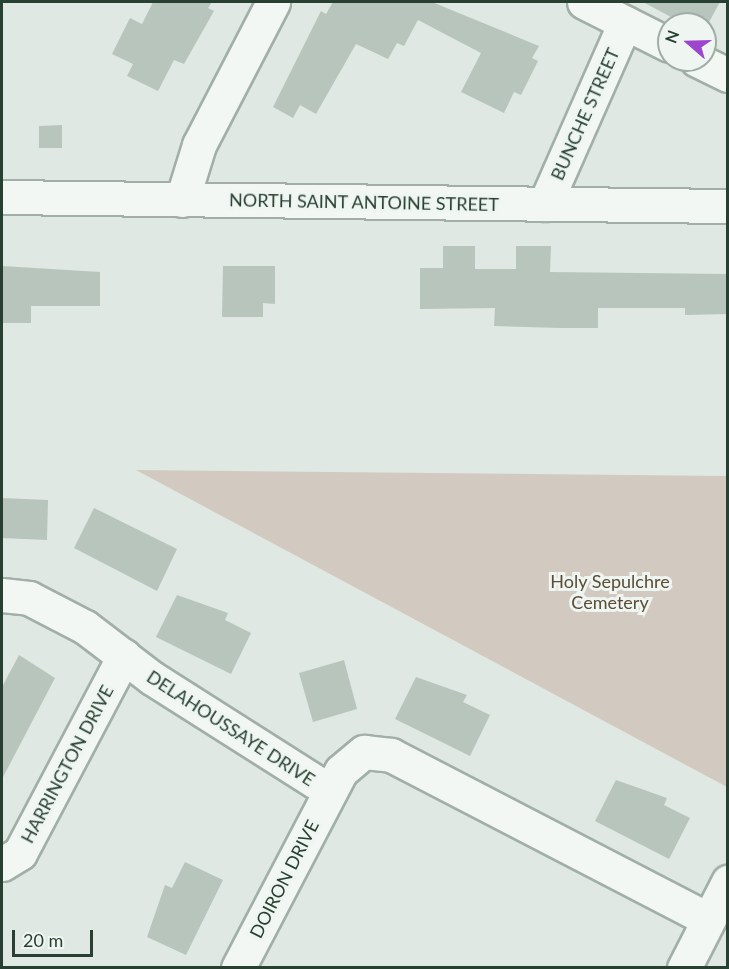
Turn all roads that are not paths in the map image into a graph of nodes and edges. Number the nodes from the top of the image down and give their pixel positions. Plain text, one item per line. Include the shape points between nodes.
1 (273, 2) edge
2 (584, 2) edge
3 (625, 23) junction
4 (657, 39) edge
5 (2, 197) edge
6 (182, 200) junction
7 (545, 204) junction
8 (728, 206) edge
9 (2, 595) edge
10 (124, 656) junction
11 (330, 791) junction
12 (2, 864) edge
13 (728, 882) edge
14 (708, 919) junction
15 (238, 968) edge
16 (684, 968) edge

1 - 6 street via 199,145
2 - 3 street
3 - 4 street
3 - 7 street, BUNCHE STREET
5 - 6 street, NORTH SAINT ANTOINE STREET
6 - 7 street, NORTH SAINT ANTOINE STREET
7 - 8 street, NORTH SAINT ANTOINE STREET
9 - 10 street, DELAHOUSSAYE DRIVE via 29,597
10 - 11 street, DELAHOUSSAYE DRIVE
10 - 12 street, HARRINGTON DRIVE via 20,853
11 - 14 street, DELAHOUSSAYE DRIVE via 350,758 364,752 391,755
11 - 15 street, DOIRON DRIVE
13 - 14 street
14 - 16 street

